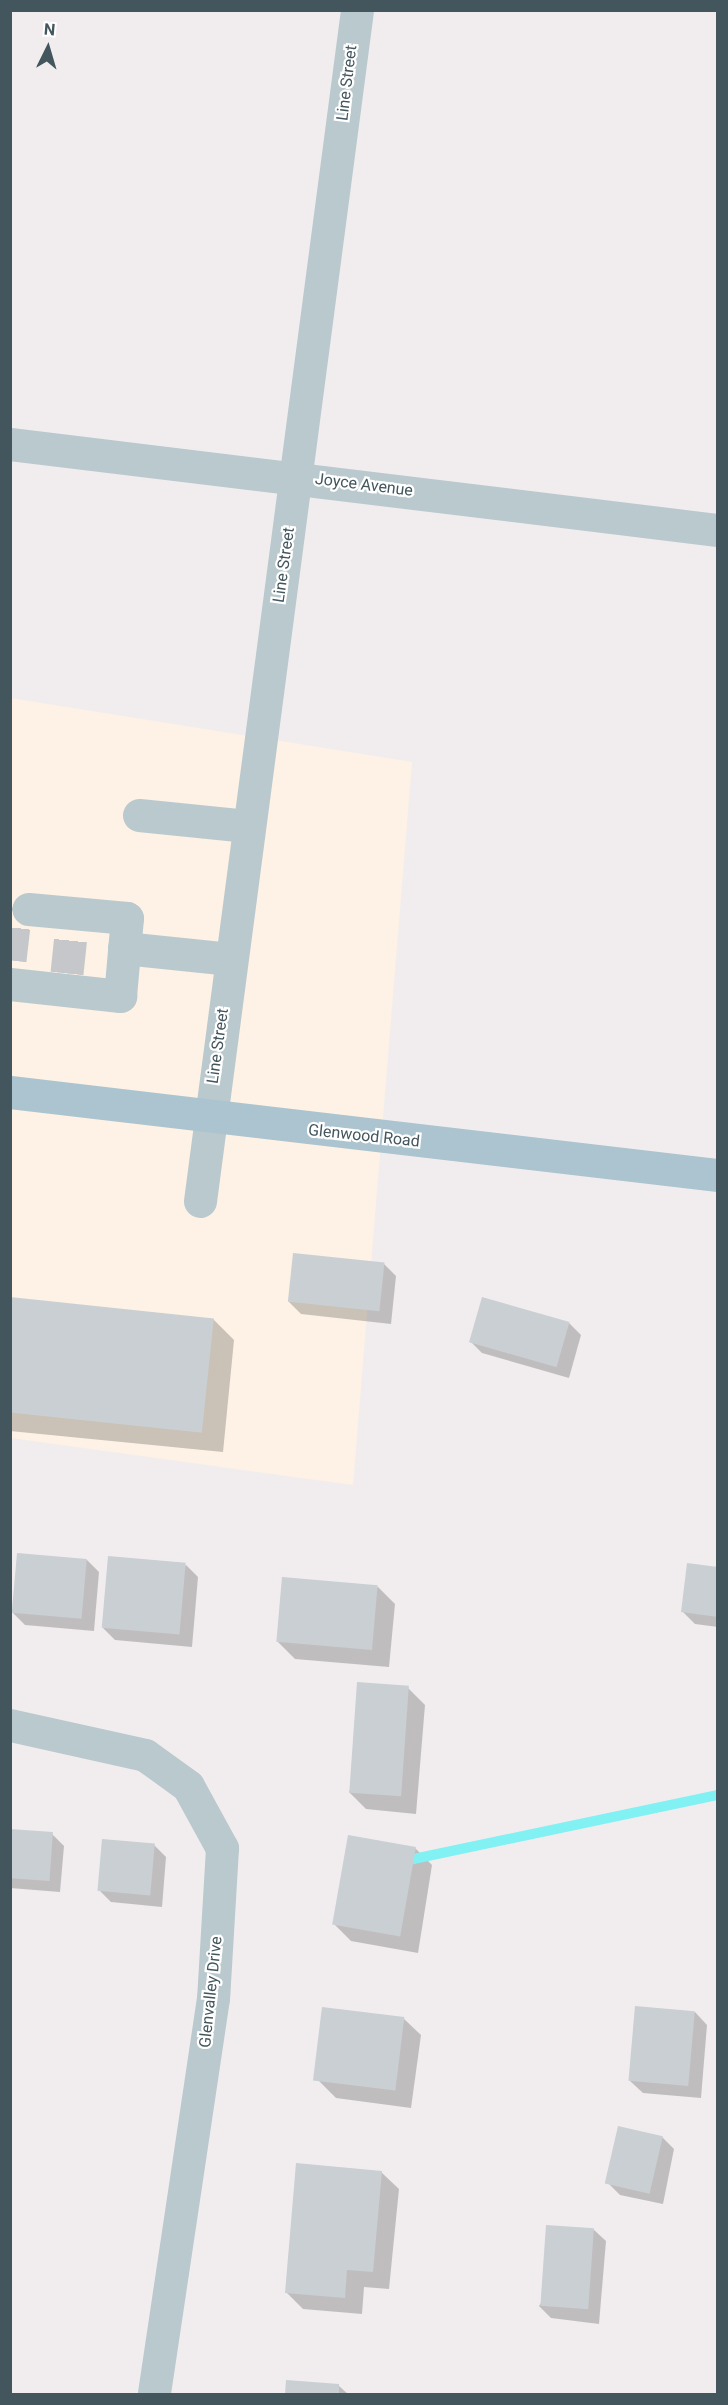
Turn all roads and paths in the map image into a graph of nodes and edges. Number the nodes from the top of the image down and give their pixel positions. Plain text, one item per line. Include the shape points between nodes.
1 (357, 10) edge
2 (10, 444) edge
3 (297, 477) junction
4 (717, 530) edge
5 (139, 815) dead end
6 (247, 826) junction
7 (28, 909) dead end
8 (124, 948) junction
9 (230, 959) junction
10 (10, 984) edge
11 (10, 1092) edge
12 (208, 1118) junction
13 (717, 1175) edge
14 (200, 1202) dead end
15 (10, 1725) edge
16 (154, 2394) edge

1 - 3 street, Line Street
2 - 3 street, Joyce Avenue
3 - 4 street, Joyce Avenue
3 - 6 street, Line Street
5 - 6 street
6 - 9 street, Line Street
7 - 8 street via 72,924 127,918
8 - 9 street
8 - 10 street via 120,996 66,982
9 - 12 street, Line Street
11 - 12 main road, Glenwood Road
12 - 13 main road, Glenwood Road
12 - 14 street, Line Street
15 - 16 street, Glenvalley Drive via 145,1755 188,1786 222,1848 213,1998

